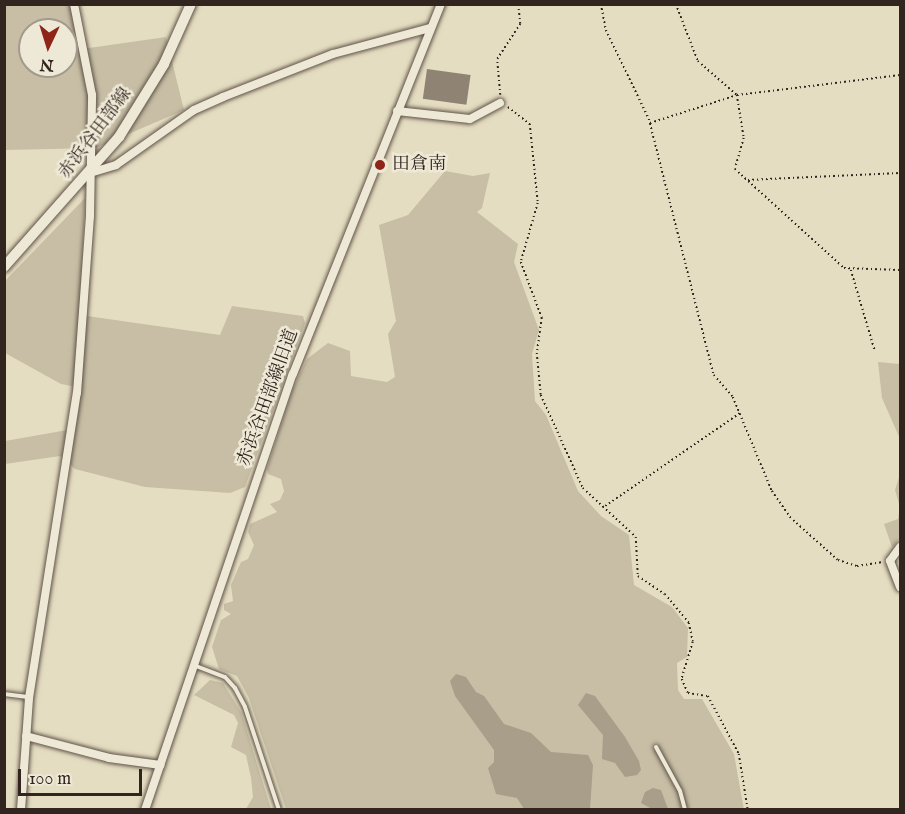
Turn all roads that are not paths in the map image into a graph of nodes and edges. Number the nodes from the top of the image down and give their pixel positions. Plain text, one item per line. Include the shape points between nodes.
1 (74, 4) edge
2 (191, 4) edge
3 (441, 4) edge
4 (430, 28) junction
5 (500, 103) road end
6 (397, 111) junction
7 (90, 174) junction
8 (4, 267) edge
9 (900, 547) edge
10 (900, 587) edge
11 (196, 666) junction
12 (4, 694) edge
13 (29, 698) junction
14 (26, 736) junction
15 (656, 747) dead end
16 (161, 765) junction
17 (21, 810) edge
18 (145, 810) edge
19 (279, 810) edge
20 (685, 810) edge

1 - 7 street via 92,95
2 - 7 main road, 赤浜谷田部線 via 143,100
3 - 4 street, 赤浜谷田部線旧道
4 - 6 street, 赤浜谷田部線旧道
4 - 7 street via 333,54 194,110 116,165
5 - 6 street via 463,119
6 - 11 street, 赤浜谷田部線旧道 via 293,374
7 - 8 main road, 赤浜谷田部線
7 - 13 street via 76,393
9 - 10 street via 890,561
11 - 16 street, 赤浜谷田部線旧道
11 - 19 lane via 225,677 235,688
12 - 13 lane
13 - 14 street
14 - 16 street via 109,758
14 - 17 street
15 - 20 lane via 680,791
16 - 18 street, 赤浜谷田部線旧道

